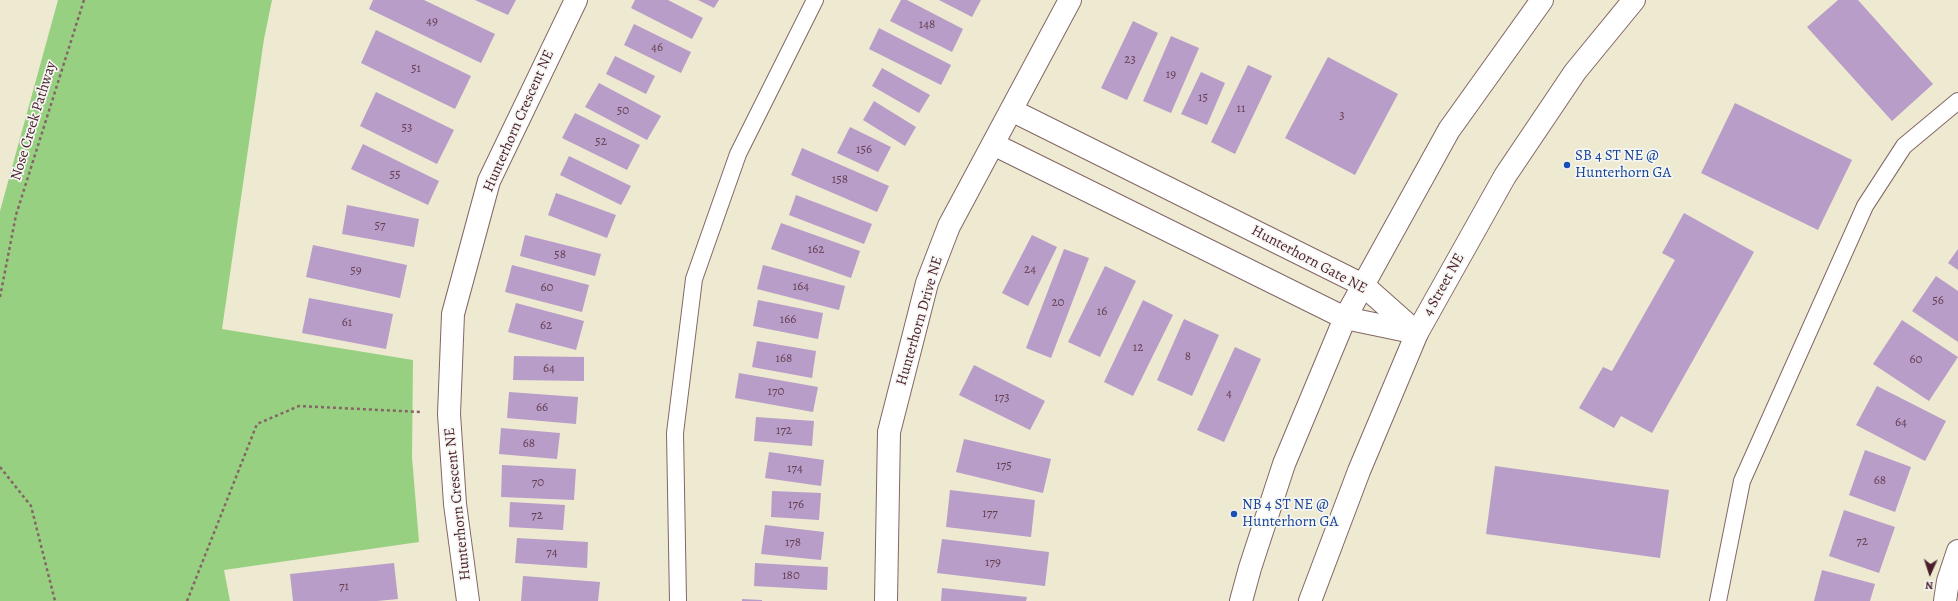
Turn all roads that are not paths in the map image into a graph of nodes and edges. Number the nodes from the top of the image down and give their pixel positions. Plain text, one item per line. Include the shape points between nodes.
1 (576, 0) edge
2 (816, 0) edge
3 (1070, 0) edge
4 (1542, 0) edge
5 (1634, 0) edge
6 (1958, 101) edge
7 (1011, 110) junction
8 (992, 144) junction
9 (1363, 285) junction
10 (1345, 318) junction
11 (1417, 333) junction
12 (1958, 551) edge
13 (468, 601) edge
14 (678, 601) edge
15 (886, 601) edge
16 (1241, 601) edge
17 (1310, 601) edge
18 (1718, 601) edge
19 (1945, 601) edge

1 - 13 street, Hunterhorn Crescent NE via 489,181 453,314 449,414 455,504
2 - 14 lane via 738,154 694,279 675,433
3 - 7 street, Hunterhorn Drive NE
4 - 9 street via 1449,130
5 - 11 street, 4 Street NE via 1575,72 1505,176
6 - 18 lane via 1904,146 1865,206 1742,482
7 - 8 street, Hunterhorn Drive NE
7 - 9 street, Hunterhorn Gate NE
8 - 10 street
8 - 15 street, Hunterhorn Drive NE via 949,226 928,283 889,432
9 - 10 street
9 - 11 street, Hunterhorn Gate NE
10 - 11 street
10 - 16 street via 1284,464
11 - 17 street, 4 Street NE via 1359,471
12 - 19 street via 1948,581

